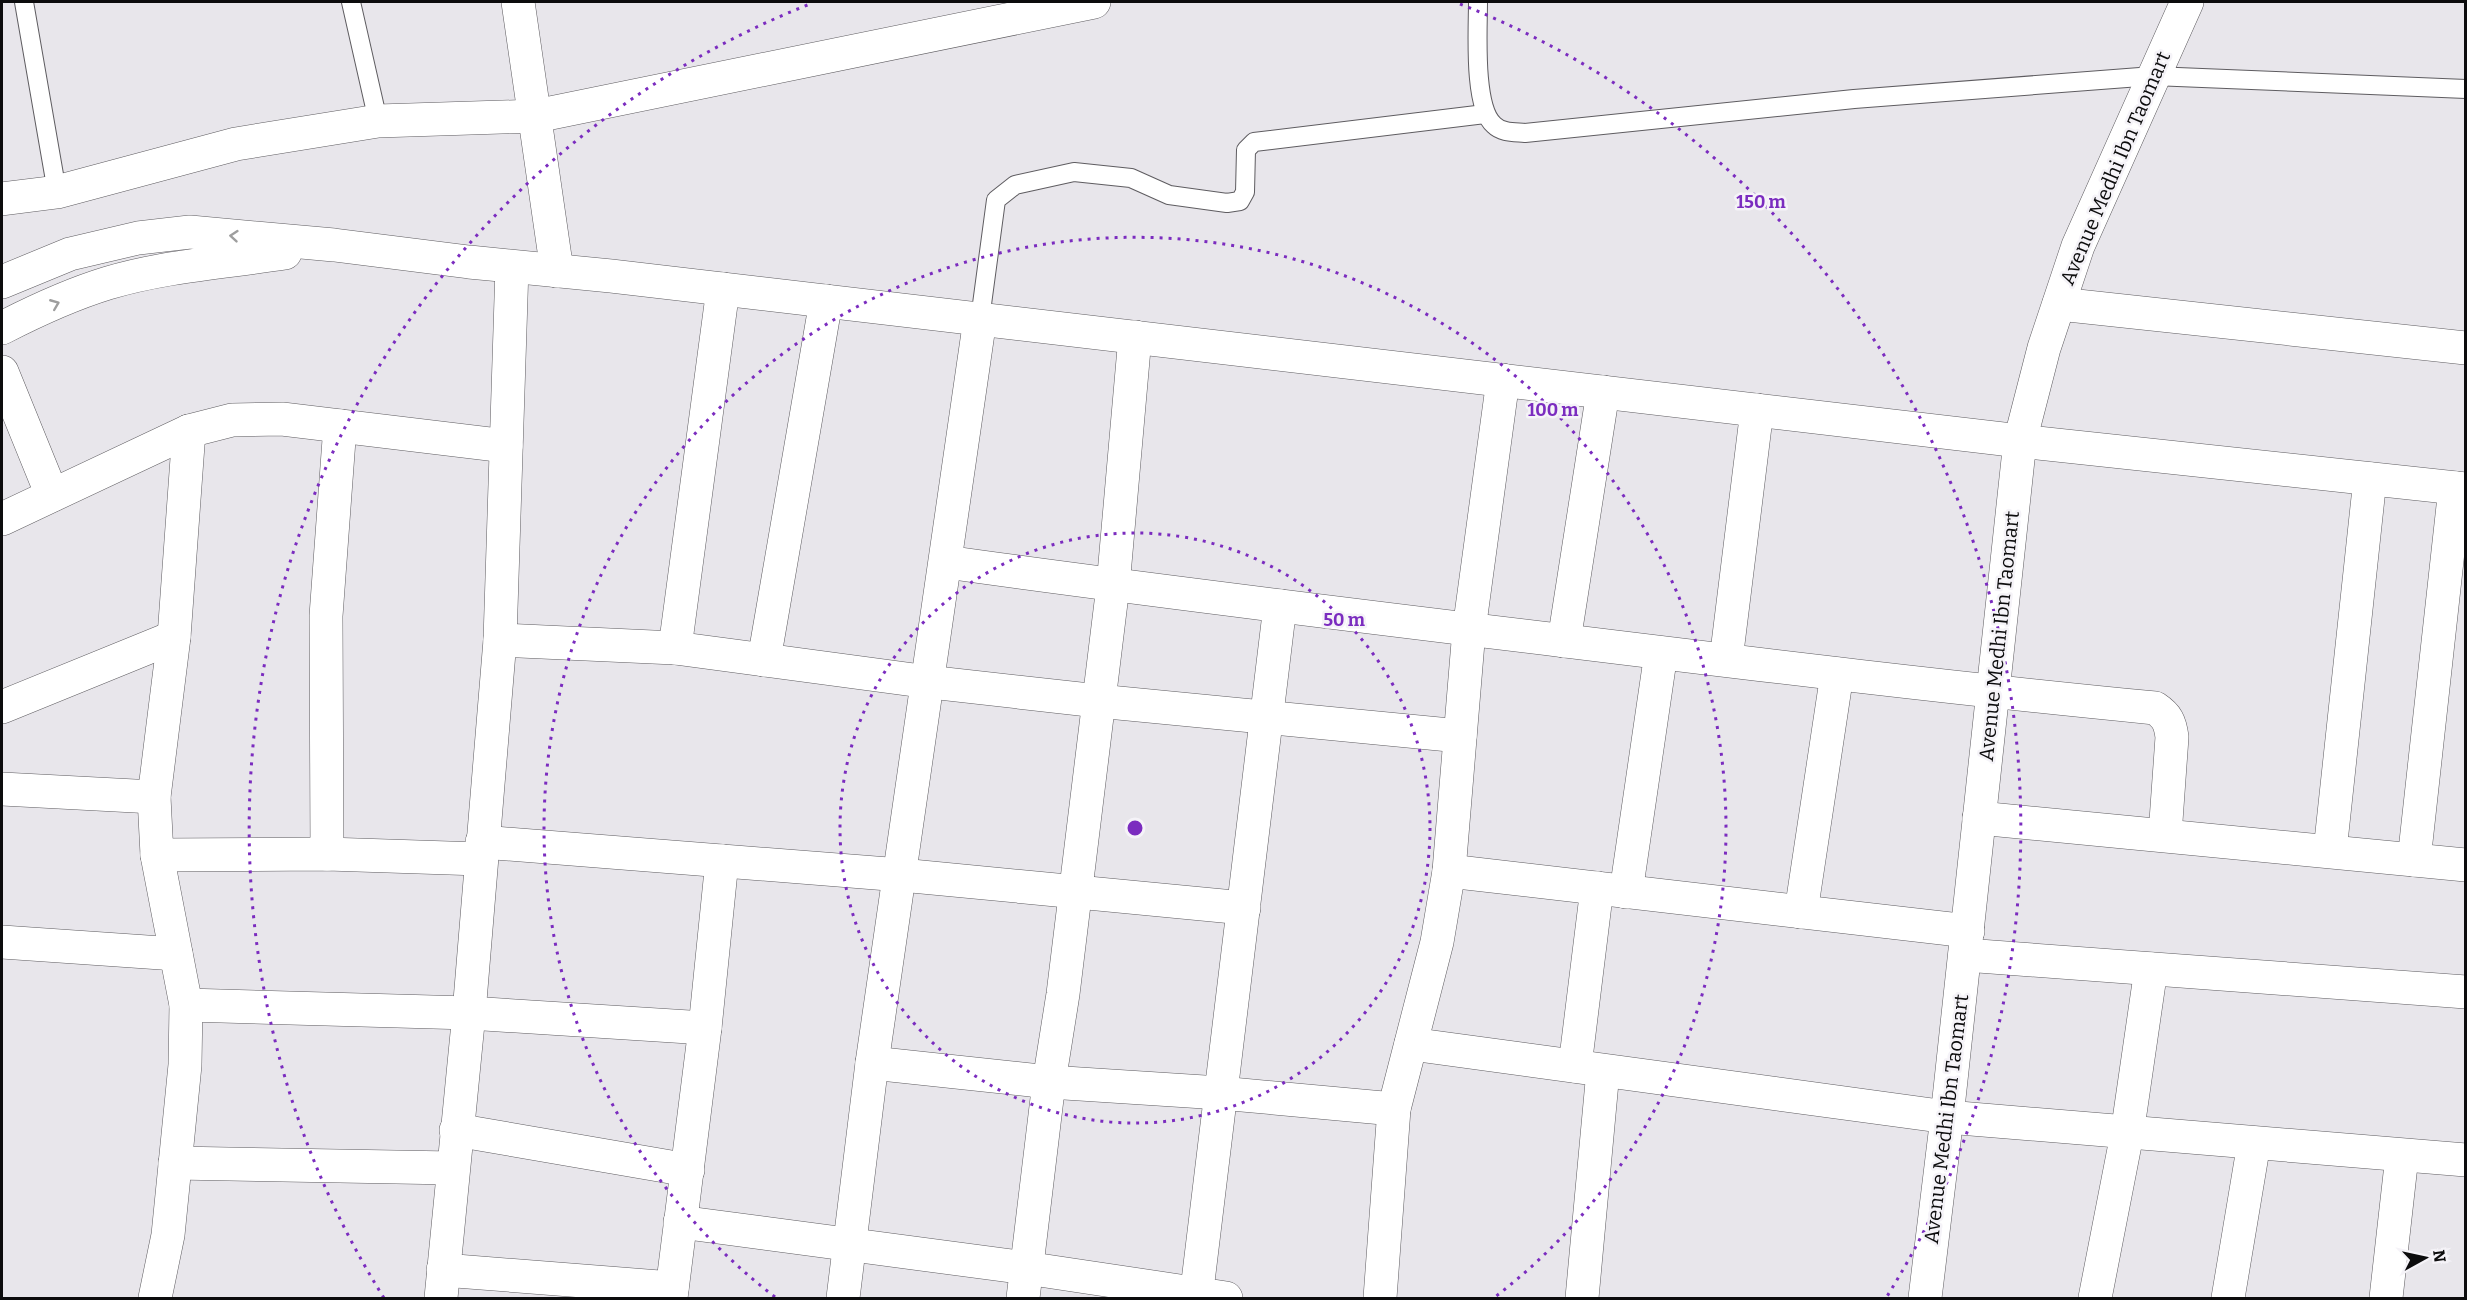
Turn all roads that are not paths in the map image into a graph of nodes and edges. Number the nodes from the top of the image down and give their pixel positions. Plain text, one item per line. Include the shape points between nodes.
1 (24, 2) edge
2 (351, 2) edge
3 (518, 2) edge
4 (1094, 2) edge
5 (1478, 2) edge
6 (2187, 2) edge
7 (2153, 76) junction
8 (2466, 89) edge
9 (1485, 114) junction
10 (536, 116) junction
11 (378, 121) junction
12 (57, 192) junction
13 (2, 199) edge
14 (334, 245) junction
15 (512, 267) junction
16 (557, 271) junction
17 (2, 282) edge
18 (723, 289) junction
19 (826, 302) junction
20 (2059, 304) junction
21 (981, 319) junction
22 (2, 328) edge
23 (1135, 337) junction
24 (2466, 348) edge
25 (2, 372) edge
26 (1503, 380) junction
27 (1603, 392) junction
28 (1757, 410) junction
29 (340, 426) junction
30 (189, 431) junction
31 (2020, 441) junction
32 (506, 446) junction
33 (2370, 478) junction
34 (2460, 488) edge
35 (52, 495) junction
36 (2, 519) edge
37 (946, 562) junction
38 (1113, 586) junction
39 (1280, 606) junction
40 (1469, 630) junction
41 (174, 637) junction
42 (500, 640) junction
43 (1564, 641) junction
44 (675, 648) junction
45 (1661, 653) junction
46 (764, 660) junction
47 (1726, 660) junction
48 (1837, 674) junction
49 (930, 682) junction
50 (1993, 692) junction
51 (1098, 701) junction
52 (2, 707) edge
53 (1268, 718) junction
54 (1460, 736) junction
55 (2, 789) edge
56 (154, 797) junction
57 (1979, 818) junction
58 (2165, 835) junction
59 (481, 851) junction
60 (2330, 851) junction
61 (327, 854) junction
62 (157, 855) junction
63 (2415, 860) junction
64 (722, 861) junction
65 (2466, 865) edge
66 (1449, 870) junction
67 (901, 875) junction
68 (1612, 890) junction
69 (1076, 891) junction
70 (1244, 908) junction
71 (1801, 912) junction
72 (2, 942) edge
73 (1966, 943) junction
74 (176, 954) junction
75 (2151, 969) junction
76 (2466, 992) edge
77 (186, 1005) junction
78 (469, 1013) junction
79 (705, 1028) junction
80 (1412, 1044) junction
81 (872, 1063) junction
82 (1589, 1069) junction
83 (1049, 1082) junction
84 (1220, 1093) junction
85 (1394, 1109) junction
86 (1947, 1118) junction
87 (456, 1130) junction
88 (2127, 1134) junction
89 (2254, 1143) junction
90 (2402, 1156) junction
91 (2466, 1160) edge
92 (175, 1163) junction
93 (453, 1168) junction
94 (688, 1170) junction
95 (680, 1222) junction
96 (850, 1245) junction
97 (1025, 1283) edge
98 (442, 1284) edge
99 (672, 1293) edge
100 (1206, 1297) edge
101 (155, 1299) edge
102 (843, 1299) edge
103 (1380, 1299) edge
104 (1582, 1299) edge
105 (1925, 1299) edge
106 (2095, 1299) edge
107 (2228, 1299) edge
108 (2386, 1299) edge

1 - 12 lane
2 - 11 lane
3 - 10 street
4 - 10 street
5 - 9 lane via 1478,70
6 - 7 street, Avenue Medhi Ibn Taomart
7 - 8 lane
7 - 9 lane via 1854,99 1525,133 1504,131
7 - 20 street, Avenue Medhi Ibn Taomart via 2078,246
9 - 21 lane via 1254,142 1246,150 1245,192 1240,201 1227,203 1169,195 1131,178 1074,172 1014,185 996,200
10 - 11 street
10 - 16 street
11 - 12 street via 236,144
12 - 13 street
14 - 15 street
14 -> 17 street via 190,232 138,238 70,254
22 -> 14 street via 107,283 172,269
15 - 16 street
15 - 32 street
16 - 18 street
18 - 19 street
18 - 44 street
19 - 21 street
19 - 46 street
20 - 24 street
20 - 31 street, Avenue Medhi Ibn Taomart
21 - 23 street
21 - 37 street
23 - 26 street
23 - 38 street
25 - 35 street
26 - 27 street
26 - 40 street
27 - 28 street
27 - 43 street
28 - 31 street
28 - 47 street
29 - 30 street via 282,419 232,420
29 - 32 street
29 - 61 street via 326,616
30 - 35 street
30 - 41 street
31 - 33 street
31 - 50 street, Avenue Medhi Ibn Taomart
32 - 42 street
33 - 34 street
33 - 60 street
34 - 63 street
35 - 36 street
37 - 38 street
37 - 49 street
38 - 39 street
38 - 51 street
39 - 40 street
39 - 53 street
40 - 43 street
40 - 54 street
41 - 52 street
41 - 56 street
42 - 44 street
42 - 59 street
43 - 45 street
44 - 46 street
45 - 47 street
45 - 68 street
46 - 49 street
47 - 48 street
48 - 50 street
48 - 71 street
49 - 51 street
49 - 67 street
50 - 57 street, Avenue Medhi Ibn Taomart
50 - 58 street via 2155,708 2166,715 2172,737
51 - 53 street
51 - 69 street
53 - 54 street
53 - 70 street
54 - 66 street
55 - 56 street
56 - 62 street
57 - 58 street
57 - 73 street, Avenue Medhi Ibn Taomart
58 - 60 street
59 - 61 street
59 - 64 street
59 - 78 street
60 - 63 street
61 - 62 street
62 - 74 street
63 - 65 street
64 - 67 street
64 - 79 street
66 - 68 street
66 - 80 street via 1437,942
67 - 69 street
67 - 81 street
68 - 71 street
68 - 82 street
69 - 70 street
69 - 83 street
70 - 84 street
71 - 73 street
72 - 74 street
73 - 75 street
73 - 86 street, Avenue Medhi Ibn Taomart
74 - 77 street
75 - 76 street
75 - 88 street
77 - 78 street
77 - 92 street via 185,1065
78 - 79 street
78 - 87 street
79 - 94 street
80 - 82 street
80 - 85 street
81 - 83 street
81 - 96 street
82 - 86 street
82 - 104 street
83 - 84 street
83 - 97 street
84 - 85 street
84 - 100 street
85 - 103 street
86 - 88 street
86 - 105 street, Avenue Medhi Ibn Taomart
87 - 93 street
87 - 94 street
88 - 89 street
88 - 106 street
89 - 90 street
89 - 107 street
90 - 91 street
90 - 108 street
92 - 93 street
92 - 101 street via 168,1235
93 - 98 street
94 - 95 street
95 - 96 street
95 - 99 street
96 - 97 street
96 - 102 street
97 - 100 street
98 - 99 street

